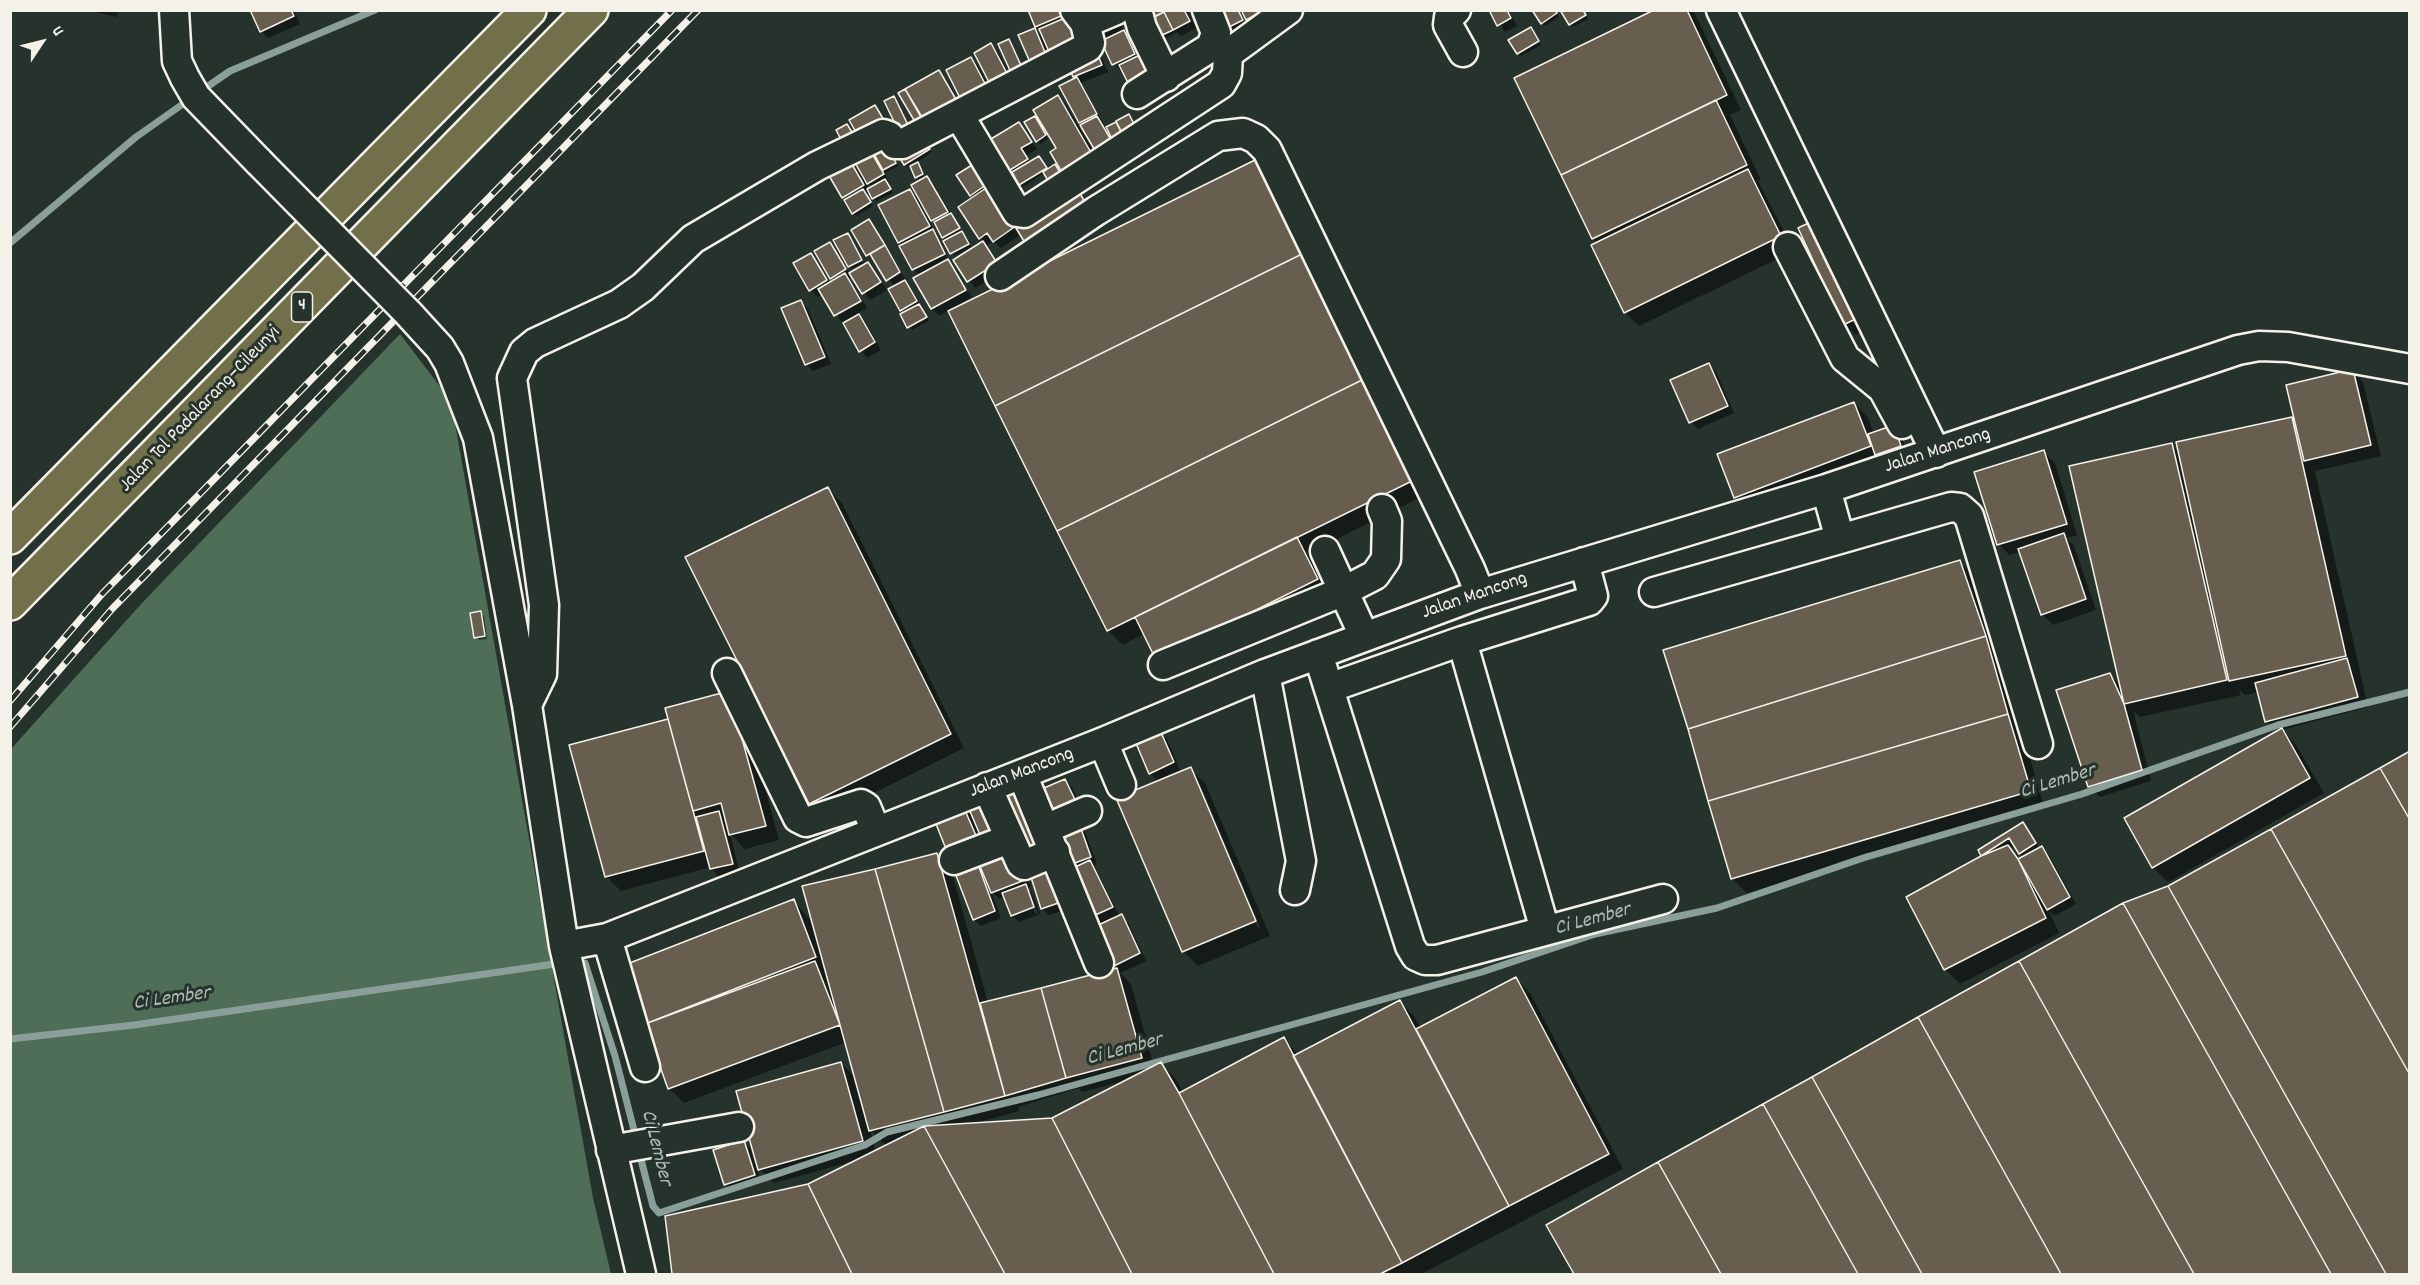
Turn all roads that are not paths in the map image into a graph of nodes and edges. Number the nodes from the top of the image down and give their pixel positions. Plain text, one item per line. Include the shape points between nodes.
1 (174, 10) edge
2 (529, 10) edge
3 (591, 10) edge
4 (1116, 10) edge
5 (1137, 10) edge
6 (1207, 10) edge
7 (1288, 10) edge
8 (1456, 10) edge
9 (1720, 10) edge
10 (1080, 17) edge
11 (1463, 52) dead end
12 (1166, 77) junction
13 (1137, 94) dead end
14 (958, 115) junction
15 (1788, 247) dead end
16 (1000, 276) dead end
17 (2409, 369) edge
18 (1926, 456) junction
19 (1826, 489) junction
20 (1382, 509) dead end
21 (10, 537) edge
22 (1840, 538) junction
23 (1325, 551) dead end
24 (1584, 562) junction
25 (1344, 591) junction
26 (1654, 591) dead end
27 (1480, 594) junction
28 (10, 603) edge
29 (1364, 636) junction
30 (1462, 641) junction
31 (1318, 654) junction
32 (1164, 665) dead end
33 (727, 673) dead end
34 (1265, 674) junction
35 (1329, 688) junction
36 (527, 705) junction
37 (1103, 742) junction
38 (2038, 744) dead end
39 (1022, 774) junction
40 (1121, 784) dead end
41 (987, 787) junction
42 (1087, 811) dead end
43 (876, 831) junction
44 (1010, 839) junction
45 (1050, 840) junction
46 (954, 860) dead end
47 (1295, 890) dead end
48 (1663, 899) dead end
49 (1545, 930) junction
50 (580, 949) junction
51 (1099, 963) dead end
52 (645, 1067) dead end
53 (739, 1127) dead end
54 (627, 1147) junction
55 (641, 1275) edge

1 - 36 street, bridge via 177,61 196,97 408,313 449,363 478,438
2 - 21 highway, 4
3 - 28 highway, Jalan Tol Padalarang–Cileunyi / 4
4 - 10 street
5 - 12 street
6 - 12 street via 1216,39
7 - 14 street via 1228,54 1227,73 1221,84 1024,213 1017,212
8 - 11 street via 1448,25
9 - 18 street
10 - 14 street via 1088,47
12 - 13 street
14 - 36 street via 902,144 895,144 883,134 818,166 693,239 643,288 620,304 535,343 519,358 512,378 544,605 542,674
15 - 18 street via 1845,358 1883,389
16 - 27 street via 1218,136 1243,133 1256,139 1267,150
17 - 18 street, Jalan Mancong via 2317,351 2259,346
18 - 19 street, Jalan Mancong
19 - 22 street
19 - 24 street, Jalan Mancong
20 - 25 street via 1387,521 1386,559 1375,575
22 - 26 street
22 - 38 street via 1951,507 1960,508 1969,516
23 - 25 street
24 - 27 street, Jalan Mancong
24 - 30 street via 1593,596 1589,601
25 - 29 street
25 - 32 street
27 - 29 street, Jalan Mancong
29 - 31 street, Jalan Mancong
30 - 35 street
30 - 49 street
31 - 34 street, Jalan Mancong
31 - 35 street
33 - 43 street via 798,818 806,822 861,804
34 - 37 street, Jalan Mancong
34 - 47 street via 1301,861
35 - 49 street via 1416,956 1437,960
36 - 50 street
37 - 39 street, Jalan Mancong
37 - 40 street
39 - 41 street, Jalan Mancong
39 - 45 street
41 - 43 street, Jalan Mancong
41 - 44 street
42 - 45 street
43 - 50 street, Jalan Mancong
44 - 45 street via 1023,865
44 - 46 street
45 - 51 street
48 - 49 street
50 - 52 street
50 - 54 street
53 - 54 street
54 - 55 street

